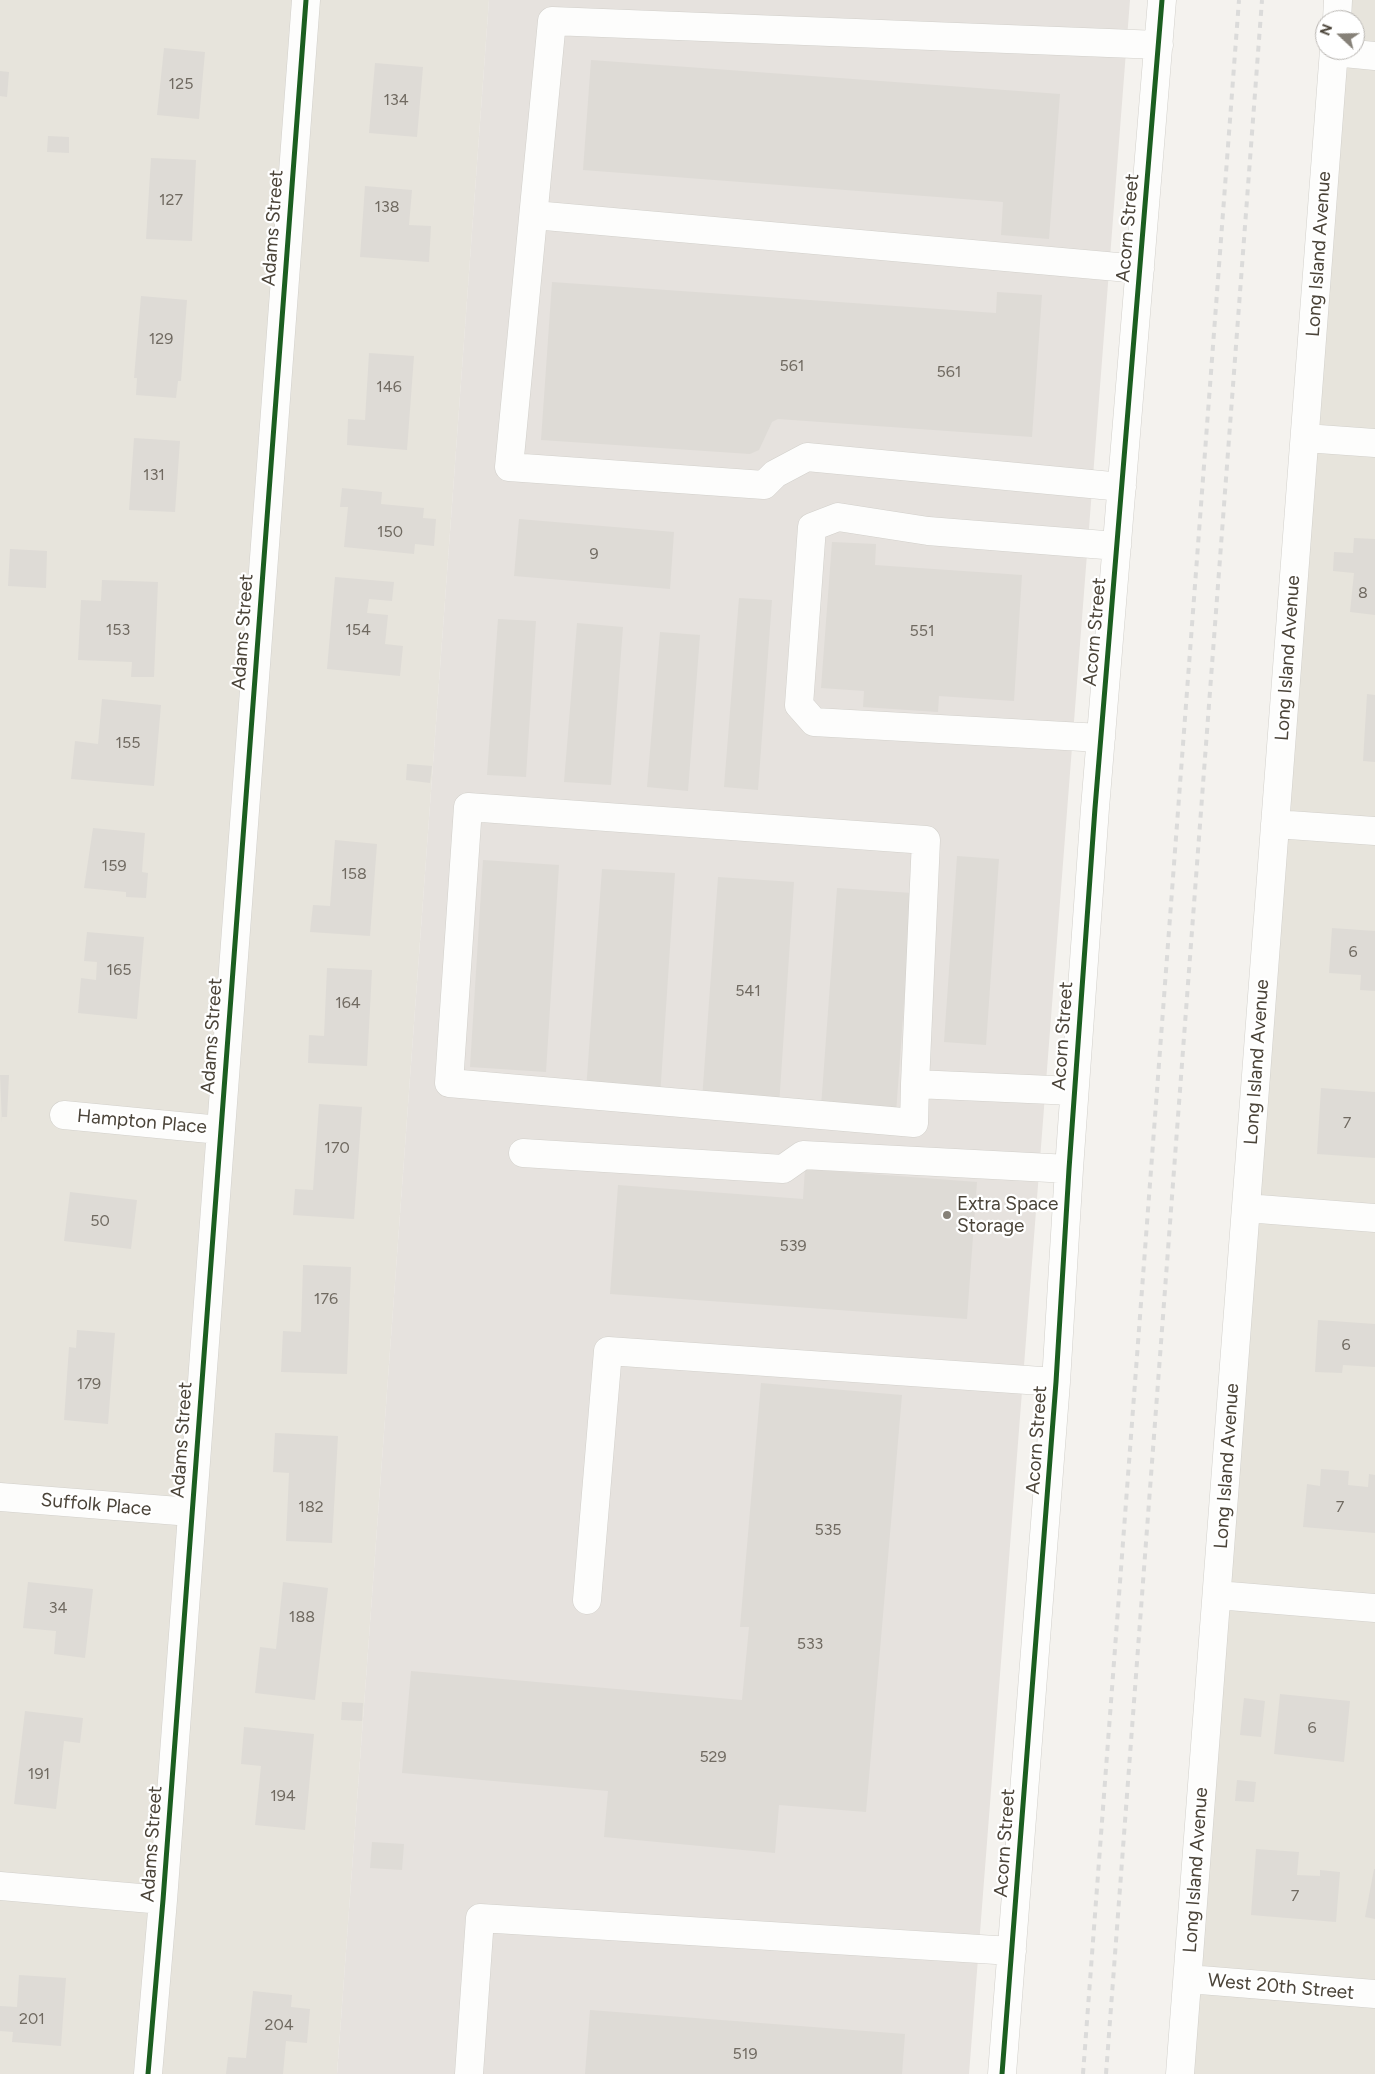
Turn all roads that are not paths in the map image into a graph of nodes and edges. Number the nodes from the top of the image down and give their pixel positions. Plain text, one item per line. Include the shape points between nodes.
1 (306, 0) edge
2 (1162, 0) edge
3 (1159, 46) junction
4 (1333, 60) edge
5 (534, 215) junction
6 (1140, 269) junction
7 (1305, 438) junction
8 (1375, 443) edge
9 (1122, 487) junction
10 (1117, 546) junction
11 (1100, 738) junction
12 (1276, 824) junction
13 (1375, 831) edge
14 (915, 1084) junction
15 (1074, 1091) junction
16 (64, 1115) dead end
17 (220, 1130) junction
18 (523, 1153) dead end
19 (1068, 1169) junction
20 (1246, 1208) junction
21 (1375, 1218) edge
22 (1056, 1382) junction
23 (0, 1497) edge
24 (191, 1512) junction
25 (1217, 1595) junction
26 (587, 1600) dead end
27 (1375, 1608) edge
28 (0, 1886) edge
29 (163, 1900) junction
30 (1012, 1951) junction
31 (1188, 1979) junction
32 (1375, 1994) edge
33 (148, 2074) edge
34 (469, 2074) edge
35 (1002, 2074) edge
36 (1180, 2074) edge

1 - 17 street, Adams Street
2 - 3 street, Acorn Street
3 - 5 street via 552,20
3 - 6 street, Acorn Street
4 - 7 street, Long Island Avenue
5 - 6 street
5 - 9 street via 509,467 764,485 775,474 808,457
6 - 9 street, Acorn Street
7 - 8 street
7 - 12 street, Long Island Avenue
9 - 10 street, Acorn Street
10 - 11 street, Acorn Street
10 - 11 street via 928,531 838,517 812,527 799,705 814,722
11 - 15 street, Acorn Street
12 - 13 street
12 - 20 street, Long Island Avenue
14 - 14 street via 914,1122 448,1083 468,807 926,840
14 - 15 street
15 - 19 street, Acorn Street
16 - 17 street, Hampton Place
17 - 24 street, Adams Street
18 - 19 street via 783,1169 803,1155
19 - 22 street, Acorn Street
20 - 21 street
20 - 25 street, Long Island Avenue
22 - 26 street via 608,1351
22 - 30 street, Acorn Street
23 - 24 street, Suffolk Place
24 - 29 street, Adams Street
25 - 27 street
25 - 31 street, Long Island Avenue
28 - 29 street
29 - 33 street, Adams Street
30 - 34 street via 480,1918
30 - 35 street, Acorn Street
31 - 32 street, West 20th Street
31 - 36 street, Long Island Avenue

